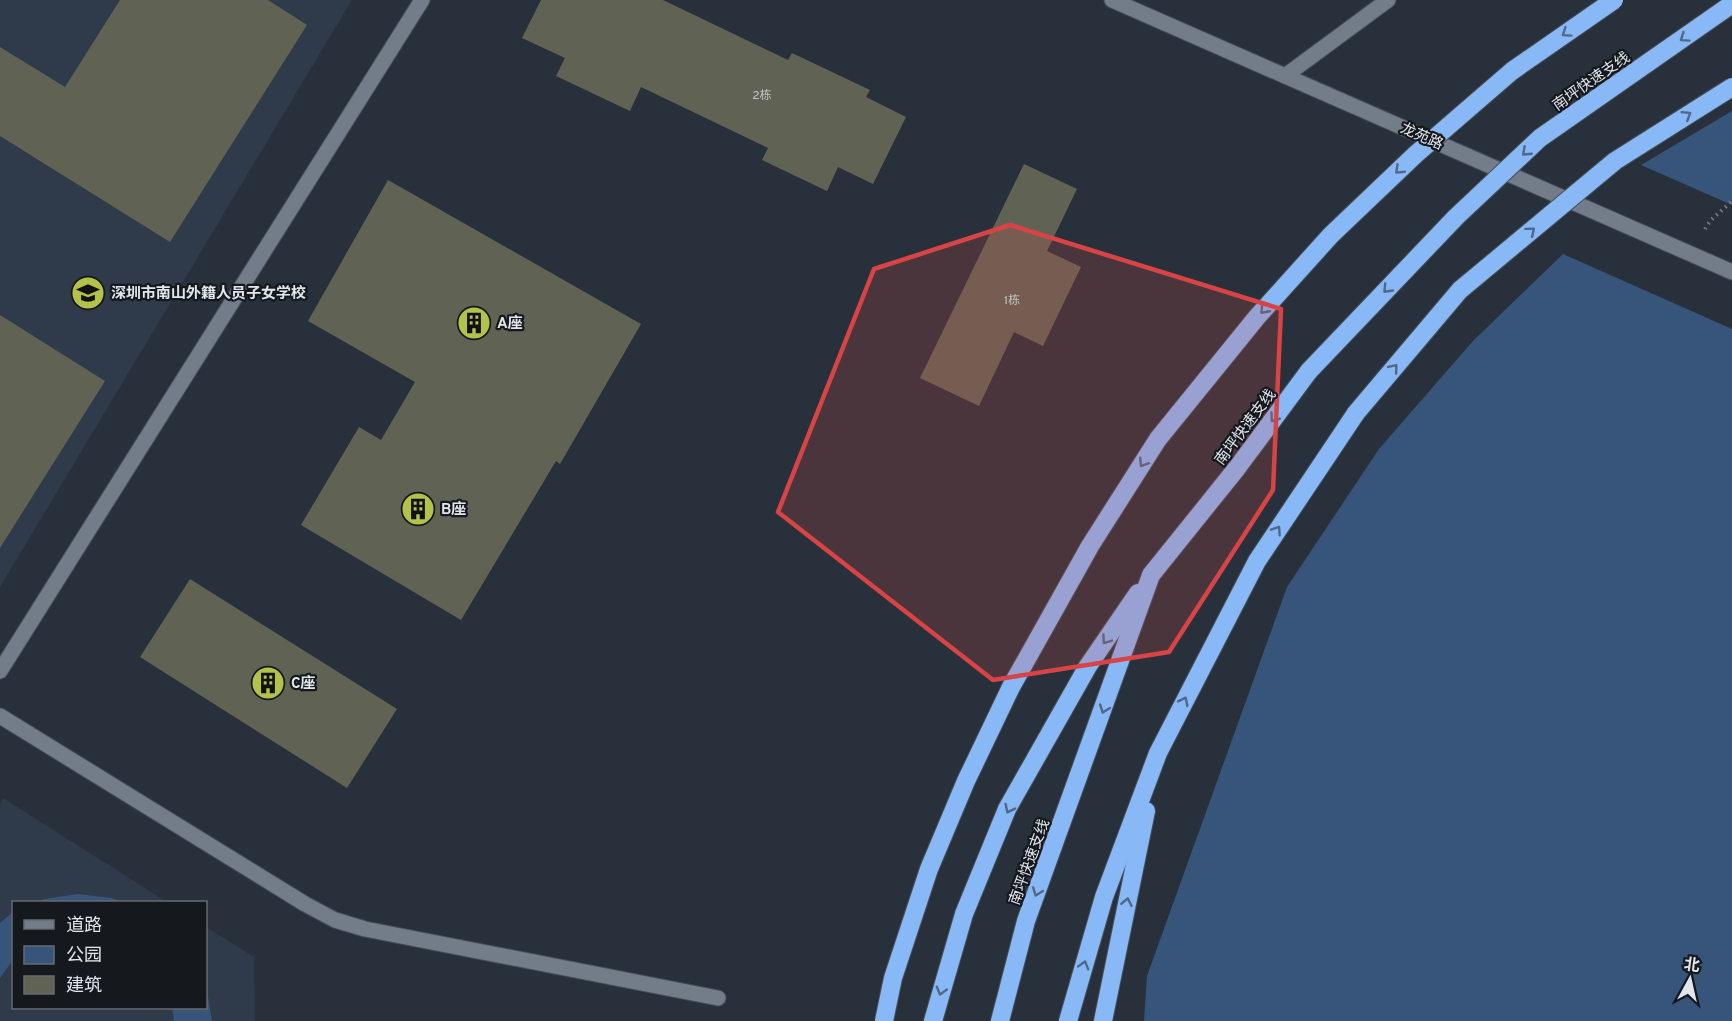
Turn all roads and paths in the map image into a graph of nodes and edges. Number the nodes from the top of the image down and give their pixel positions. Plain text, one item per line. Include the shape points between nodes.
1 (422, 0) edge
2 (1112, 0) edge
3 (1389, 0) edge
4 (1614, 0) edge
5 (1732, 4) edge
6 (1285, 76) junction
7 (1732, 87) edge
8 (1732, 201) edge
9 (1710, 221) dead end
10 (1732, 272) edge
11 (1151, 574) junction
12 (0, 671) edge
13 (0, 716) edge
14 (1158, 753) junction
15 (718, 998) dead end
16 (884, 1021) edge
17 (933, 1021) edge
18 (1000, 1021) edge
19 (1068, 1021) edge
20 (1103, 1021) edge

1 - 12 street
2 - 6 street, 龙苑路
3 - 6 street
4 -> 16 highway, bridge via 1512,71 1331,235 1257,317 1158,439 1090,546 1011,687 966,781 929,870 893,978
5 -> 11 highway, 南坪快速支线, bridge via 1540,138 1456,217 1309,371
6 - 10 street, 龙苑路
14 -> 7 highway, bridge via 1257,561 1356,413 1460,290 1615,161
8 - 9 path
11 -> 17 highway via 1088,666 1007,810 964,914
11 -> 18 highway, 南坪快速支线 via 1026,921
13 - 15 street via 335,920
19 -> 14 highway via 1104,897
20 -> 14 highway

